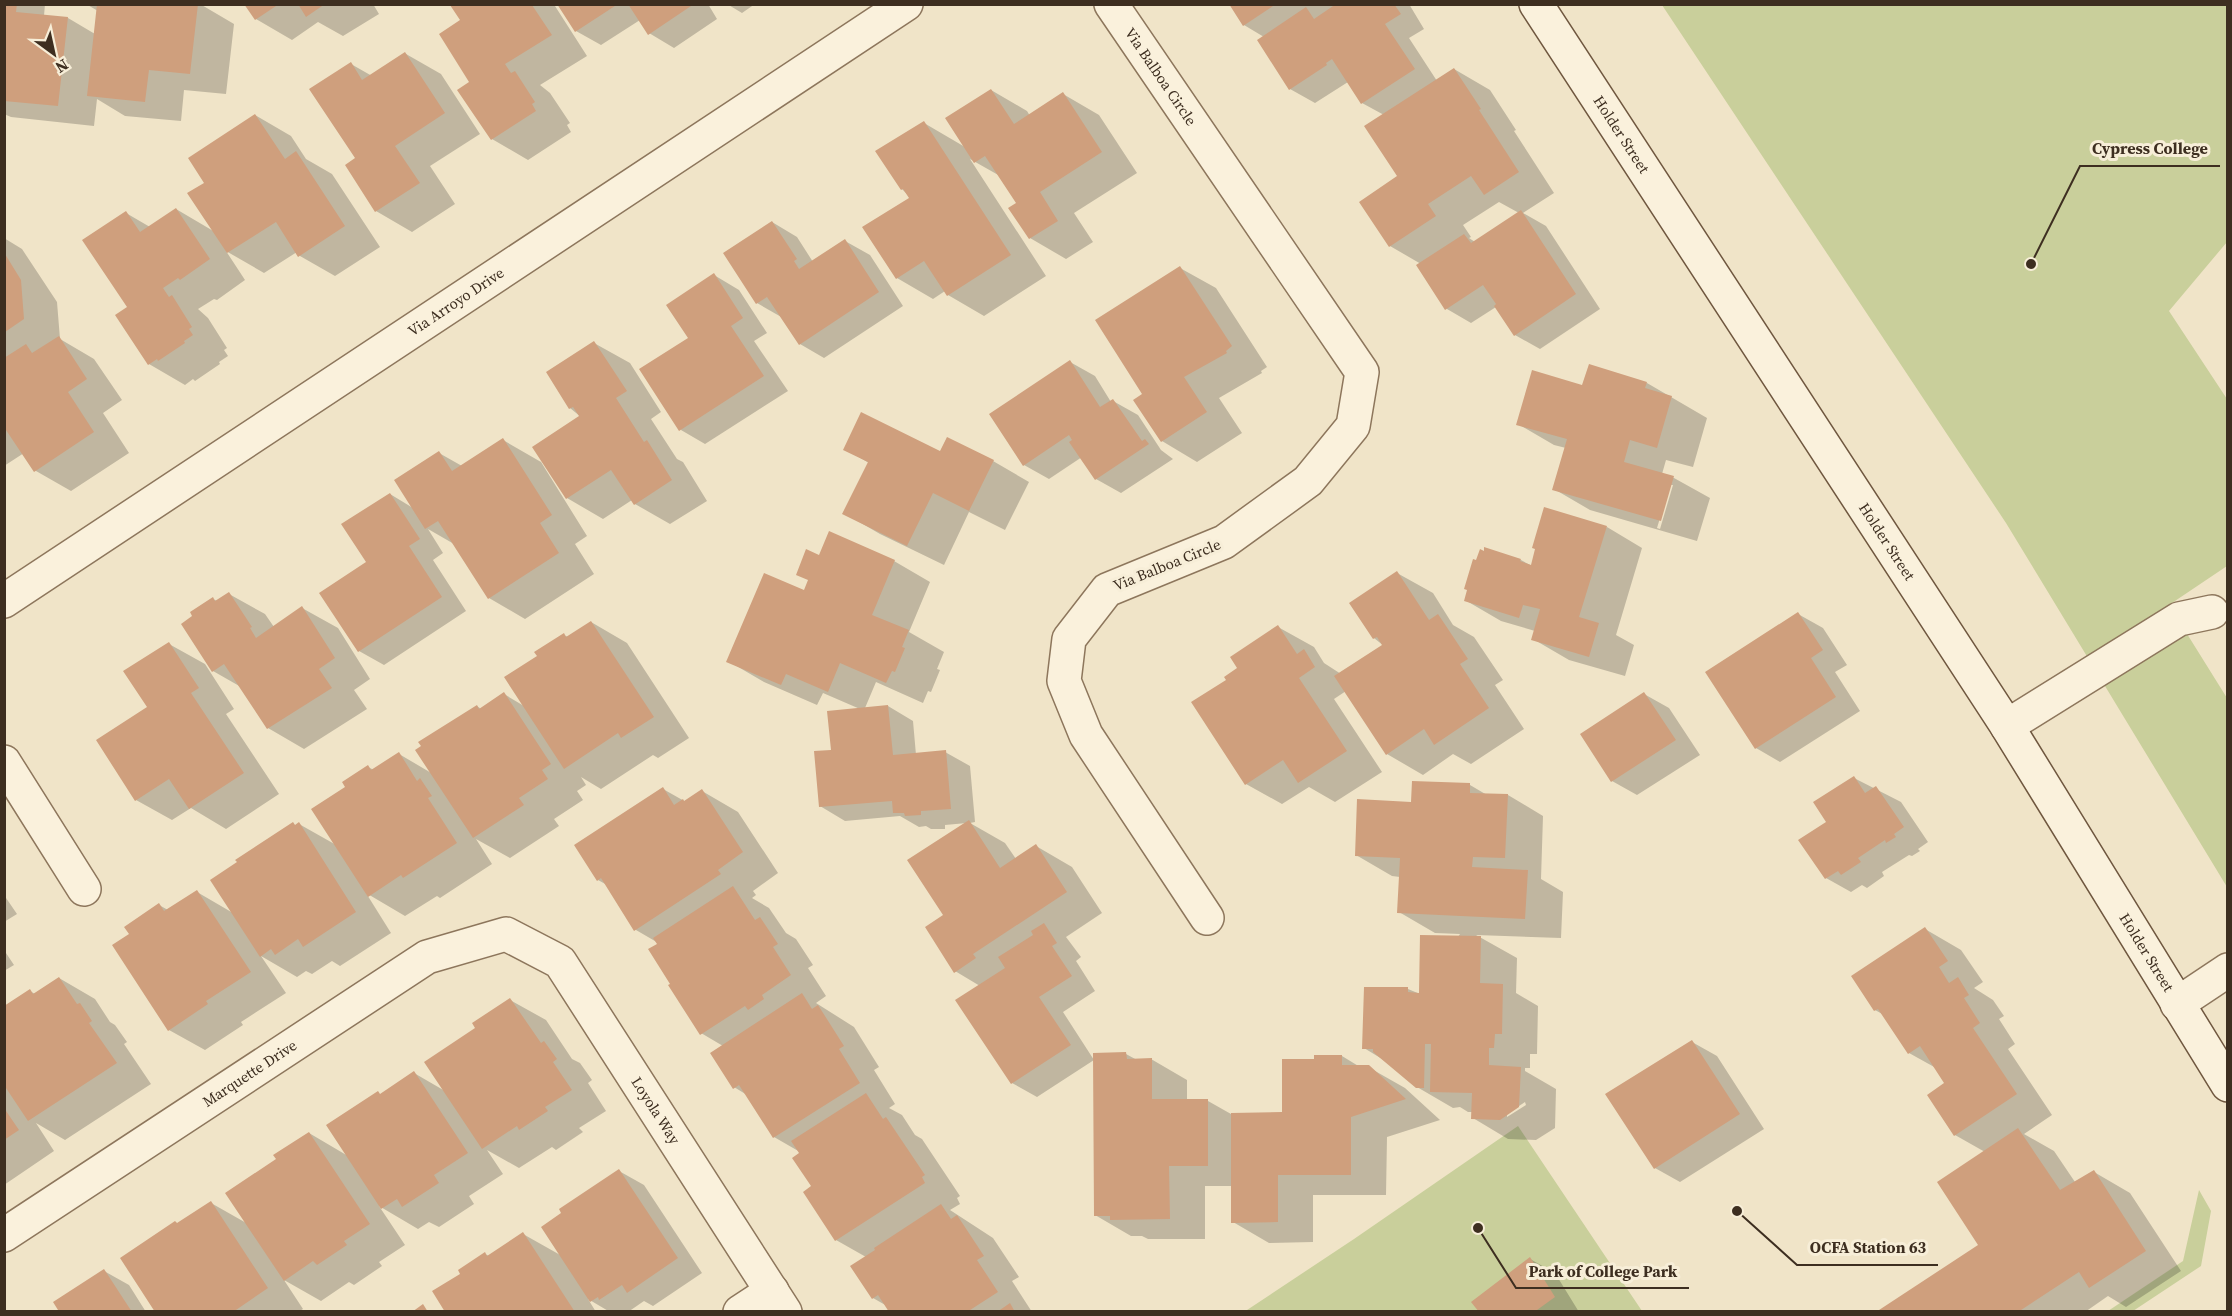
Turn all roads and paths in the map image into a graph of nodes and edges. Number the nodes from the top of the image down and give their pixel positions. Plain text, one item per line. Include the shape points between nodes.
1 (906, 4) edge
2 (1111, 4) edge
3 (1536, 4) edge
4 (4, 601) edge
5 (2212, 612) dead end
6 (2007, 726) junction
7 (4, 762) edge
8 (84, 889) dead end
9 (1208, 918) dead end
10 (506, 934) joint
11 (2228, 970) edge
12 (2178, 1004) junction
13 (2228, 1085) edge
14 (4, 1235) edge
15 (778, 1301) edge
16 (740, 1311) edge

1 - 4 street, Via Arroyo Drive
2 - 9 street, Via Balboa Circle via 1362,372 1353,426 1308,481 1224,542 1107,590 1069,639 1064,681 1086,735
3 - 6 street, Holder Street
5 - 6 street via 2179,619
6 - 12 street, Holder Street
7 - 8 street
10 - 14 street, Marquette Drive via 427,957
10 - 15 street, Loyola Way via 560,962
11 - 12 street
12 - 13 street, Holder Street
15 - 16 street

